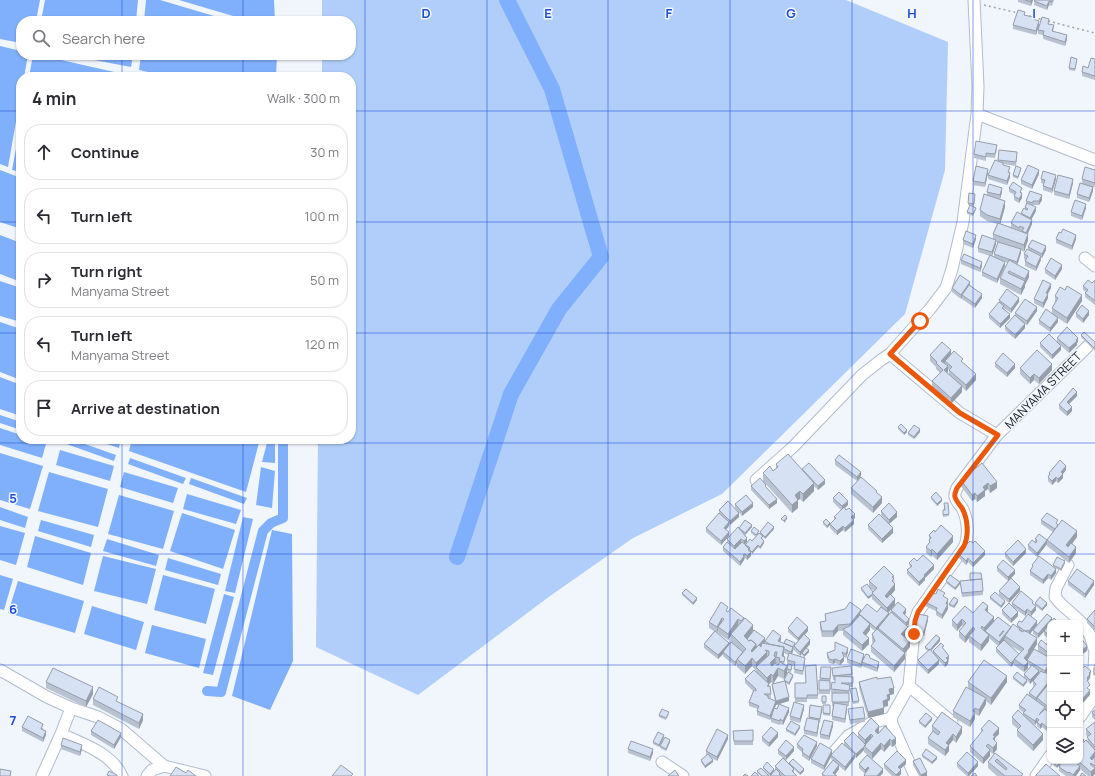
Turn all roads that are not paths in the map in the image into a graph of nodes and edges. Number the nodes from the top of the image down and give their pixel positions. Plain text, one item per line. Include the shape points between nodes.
1 (974, 1) edge
2 (977, 114) junction
3 (1095, 160) edge
4 (1085, 258) dead end
5 (1095, 266) edge
6 (1088, 346) edge
7 (890, 354) junction
8 (998, 435) junction
9 (756, 480) edge
10 (1068, 564) edge
11 (0, 670) edge
12 (909, 686) junction
13 (71, 708) junction
14 (1083, 713) edge
15 (891, 718) junction
16 (954, 724) edge
17 (61, 734) junction
18 (834, 752) edge
19 (1047, 760) edge
20 (662, 762) dead end
21 (164, 766) junction
22 (42, 776) edge
23 (122, 776) edge
24 (147, 776) edge
25 (205, 776) edge
26 (683, 776) edge
27 (915, 776) edge
28 (1036, 776) edge

1 - 2 street
2 - 3 street
2 - 7 street via 963,222 946,288
4 - 5 street
6 - 8 street, MANYAMA STREET
7 - 8 street via 960,413
7 - 9 street via 862,375
8 - 12 street, MANYAMA STREET via 955,493 967,523 966,542 918,612
10 - 14 street via 1056,588 1055,597 1080,621 1090,635 1095,652 1092,700
11 - 13 street
12 - 15 street, MANYAMA STREET
12 - 16 street
13 - 17 street
13 - 21 street via 98,717 121,729
15 - 18 street via 871,723 848,736
15 - 27 street
17 - 22 street
17 - 23 street via 100,752 111,760
19 - 28 street
20 - 26 street
21 - 24 street via 152,770
21 - 25 street

